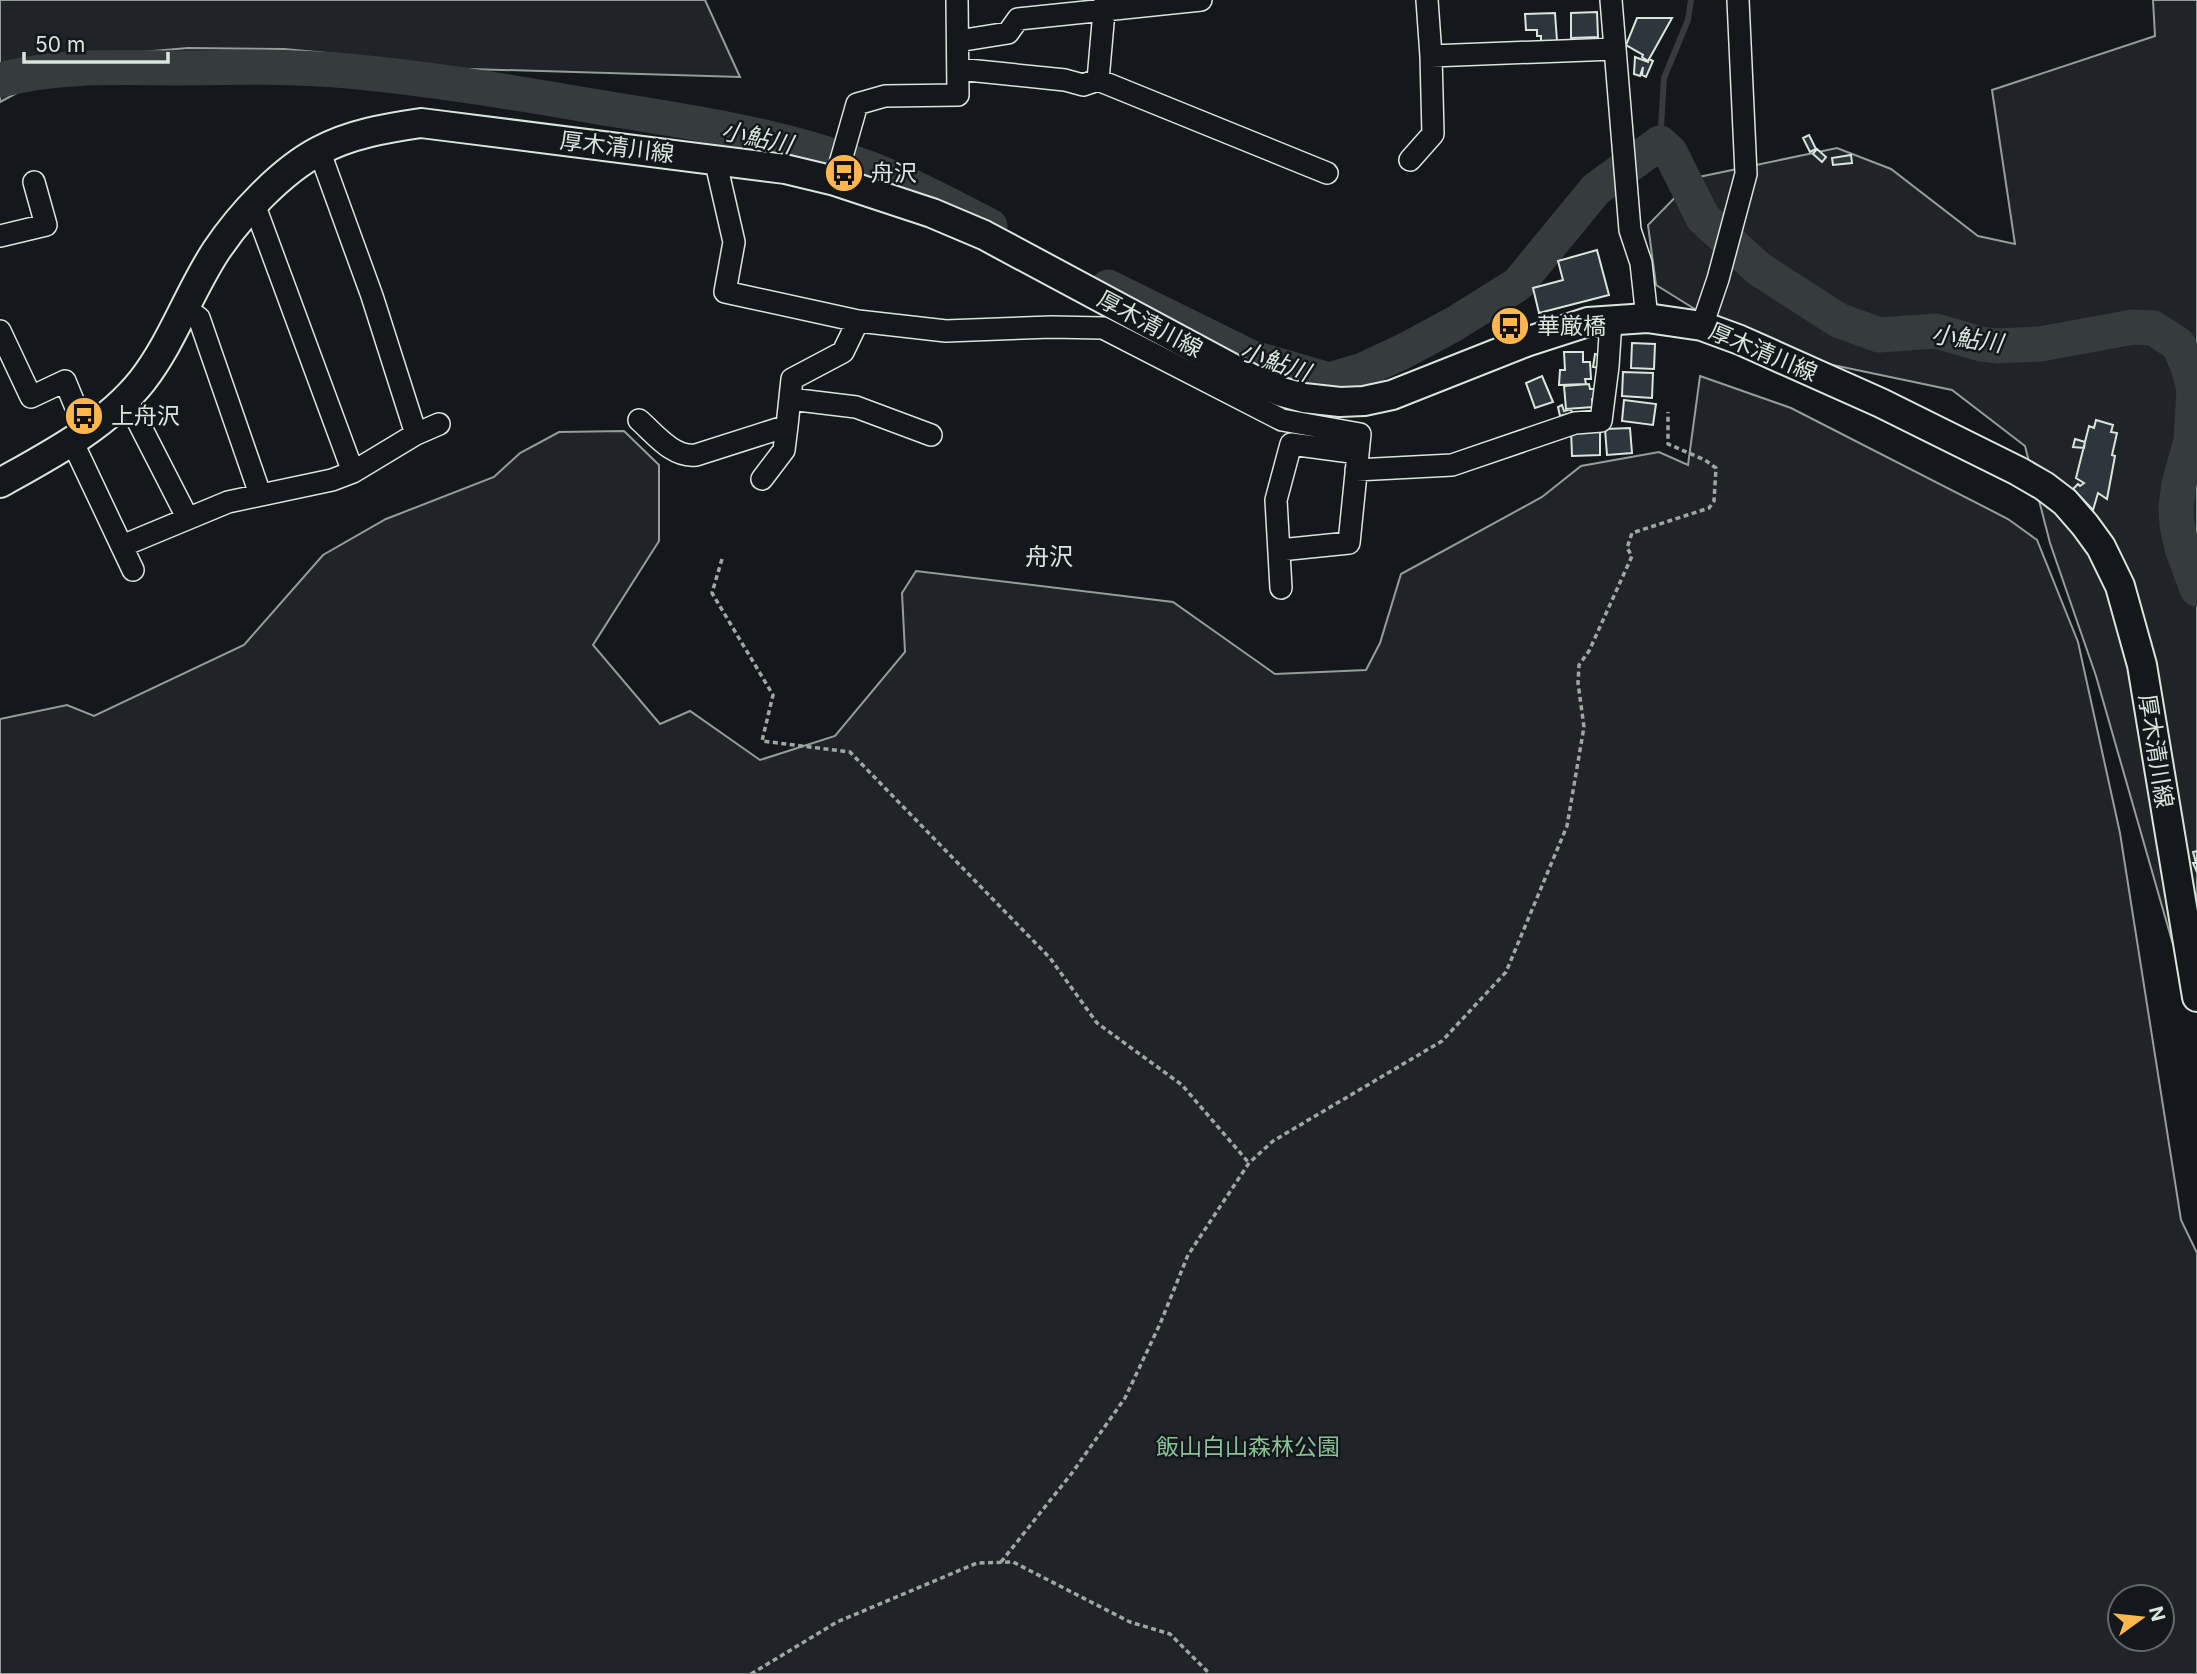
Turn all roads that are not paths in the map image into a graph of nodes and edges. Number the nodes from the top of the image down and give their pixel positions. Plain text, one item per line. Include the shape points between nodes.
1 (957, 0) edge
2 (1201, 0) edge
3 (1427, 0) edge
4 (1611, 0) edge
5 (1738, 0) edge
6 (1105, 4) edge
7 (1016, 9) edge
8 (958, 41) junction
9 (1431, 56) junction
10 (1615, 59) junction
11 (958, 69) junction
12 (1098, 80) junction
13 (319, 150) junction
14 (715, 159) junction
15 (1410, 160) dead end
16 (1327, 173) dead end
17 (838, 174) junction
18 (34, 182) dead end
19 (254, 204) junction
20 (0, 236) edge
21 (186, 308) junction
22 (1647, 318) junction
23 (858, 321) junction
24 (1611, 321) junction
25 (1702, 326) junction
26 (0, 331) edge
27 (1251, 392) junction
28 (126, 398) junction
29 (790, 399) junction
30 (639, 420) dead end
31 (439, 424) dead end
32 (787, 426) junction
33 (416, 434) junction
34 (931, 435) dead end
35 (79, 436) junction
36 (1357, 462) junction
37 (354, 472) junction
38 (762, 479) dead end
39 (0, 482) edge
40 (260, 494) junction
41 (187, 517) junction
42 (121, 546) junction
43 (1280, 550) junction
44 (133, 570) dead end
45 (1280, 587) dead end
46 (2197, 997) edge

1 - 8 street
2 - 6 street
3 - 9 street
4 - 10 street
5 - 25 street via 1746,174
6 - 7 street
6 - 12 street
7 - 8 street via 1008,33
8 - 11 street
9 - 10 street
9 - 15 street via 1433,134
10 - 22 street via 1630,230 1641,263
11 - 12 street via 1083,85
11 - 17 street via 958,94 885,96 856,104
12 - 16 street
13 - 14 main road, 厚木清川線 via 376,129 421,123
13 - 19 main road, 厚木清川線
13 - 33 street
14 - 17 main road, 厚木清川線
14 - 23 street via 734,242 725,292
17 - 27 main road, 厚木清川線 via 984,235
18 - 20 street via 46,225
19 - 21 main road, 厚木清川線 via 216,250
19 - 37 street
21 - 28 main road, 厚木清川線 via 143,380
21 - 40 street via 199,318
22 - 24 main road, 厚木清川線
22 - 25 main road, 厚木清川線
23 - 27 street via 946,331 1103,328
23 - 29 street via 843,352 792,379
24 - 27 main road, 厚木清川線 via 1588,322 1526,342 1377,399 1322,401 1282,392
24 - 36 street via 1601,421 1575,423 1452,465
25 - 46 main road, 厚木清川線 via 1881,403 2018,471 2065,502 2090,532 2120,586 2142,665
26 - 35 street via 31,397 65,381
27 - 36 street via 1282,421 1360,434
28 - 35 main road, 厚木清川線
28 - 41 street
29 - 32 street
29 - 34 street via 856,407
30 - 32 street via 686,456
31 - 33 street
32 - 38 street via 784,450
33 - 37 street
35 - 39 main road, 厚木清川線
35 - 42 street
36 - 43 street via 1349,543
36 - 43 street via 1291,444 1276,500
37 - 40 street
40 - 41 street
41 - 42 street
42 - 44 street
43 - 45 street

